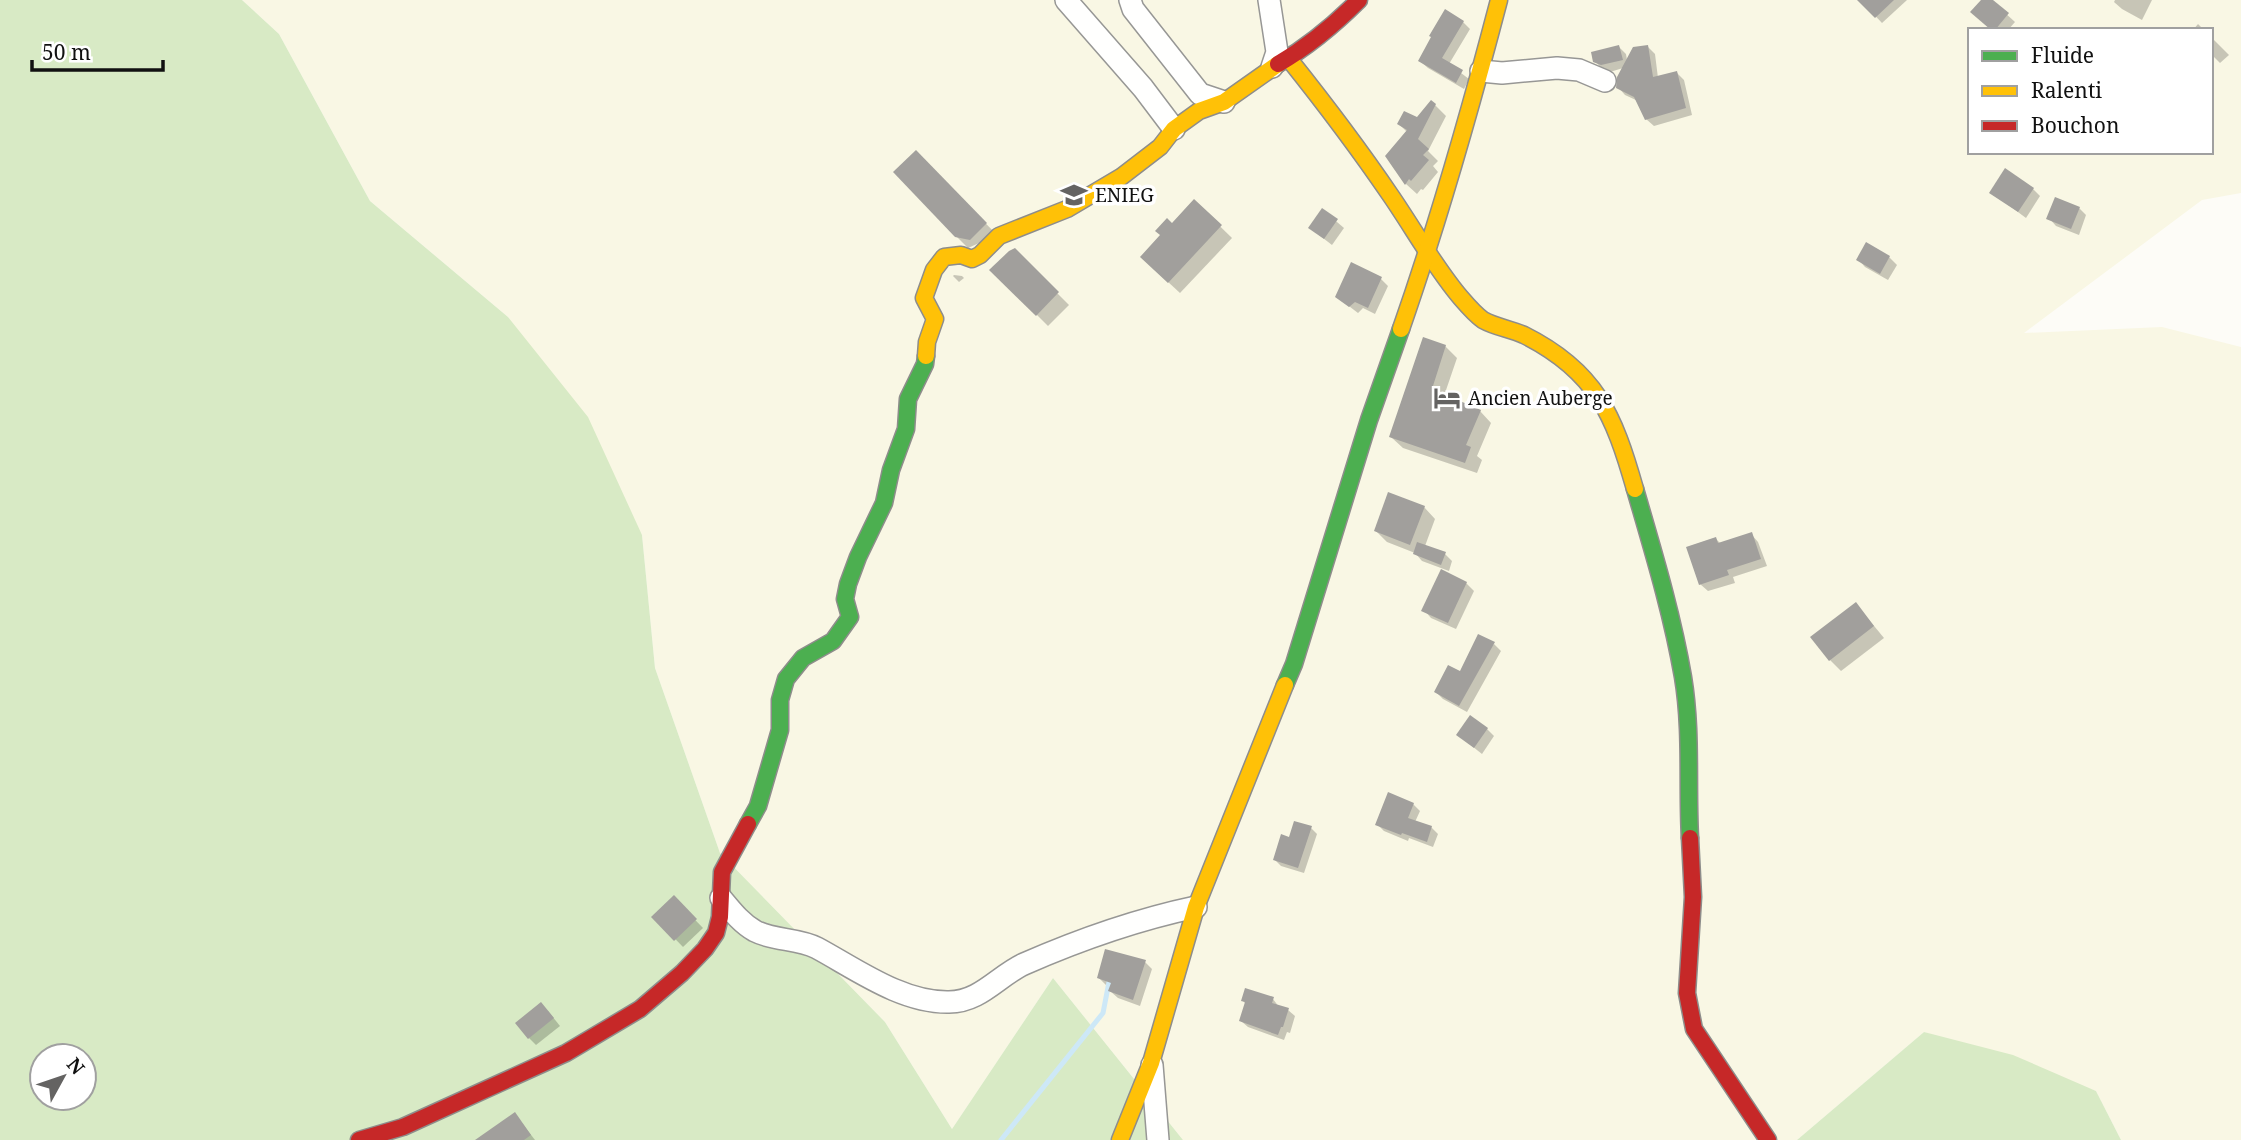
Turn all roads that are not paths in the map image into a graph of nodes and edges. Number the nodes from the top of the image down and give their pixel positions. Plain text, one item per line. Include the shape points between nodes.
1 (1066, 0) edge
2 (1130, 0) edge
3 (1269, 0) edge
4 (1359, 0) edge
5 (1499, 0) edge
6 (1280, 63) junction
7 (1481, 71) junction
8 (1605, 81) dead end
9 (1224, 102) junction
10 (1174, 128) junction
11 (1428, 251) junction
12 (721, 898) junction
13 (1196, 906) junction
14 (1151, 1063) junction
15 (359, 1140) edge
16 (1120, 1140) edge
17 (1158, 1140) edge
18 (1768, 1140) edge

1 - 10 street
2 - 9 street via 1200,94
3 - 6 street
4 - 6 street via 1331,28
5 - 7 street
6 - 9 street
6 - 11 street via 1347,130
7 - 8 street via 1579,70
7 - 11 street
9 - 10 street via 1199,111
10 - 12 street via 1160,147 1121,177 1067,209 999,236 972,259 958,253 947,255 934,271 924,298 935,319 925,364 908,399 906,429 884,503 848,584 845,599 850,617 833,641 803,658 786,679 780,700 780,730 758,806 722,872
11 - 13 street via 1377,396 1294,664
11 - 18 street via 1460,297 1483,320 1543,345 1592,387 1621,439 1664,591 1688,721 1693,897 1690,1019
12 - 13 street via 757,932 804,942 912,995 951,1003 979,994 1014,969 1086,938
12 - 15 street via 716,933 705,949 640,1009 566,1053 490,1089 403,1127
13 - 14 street
14 - 16 street
14 - 17 street

